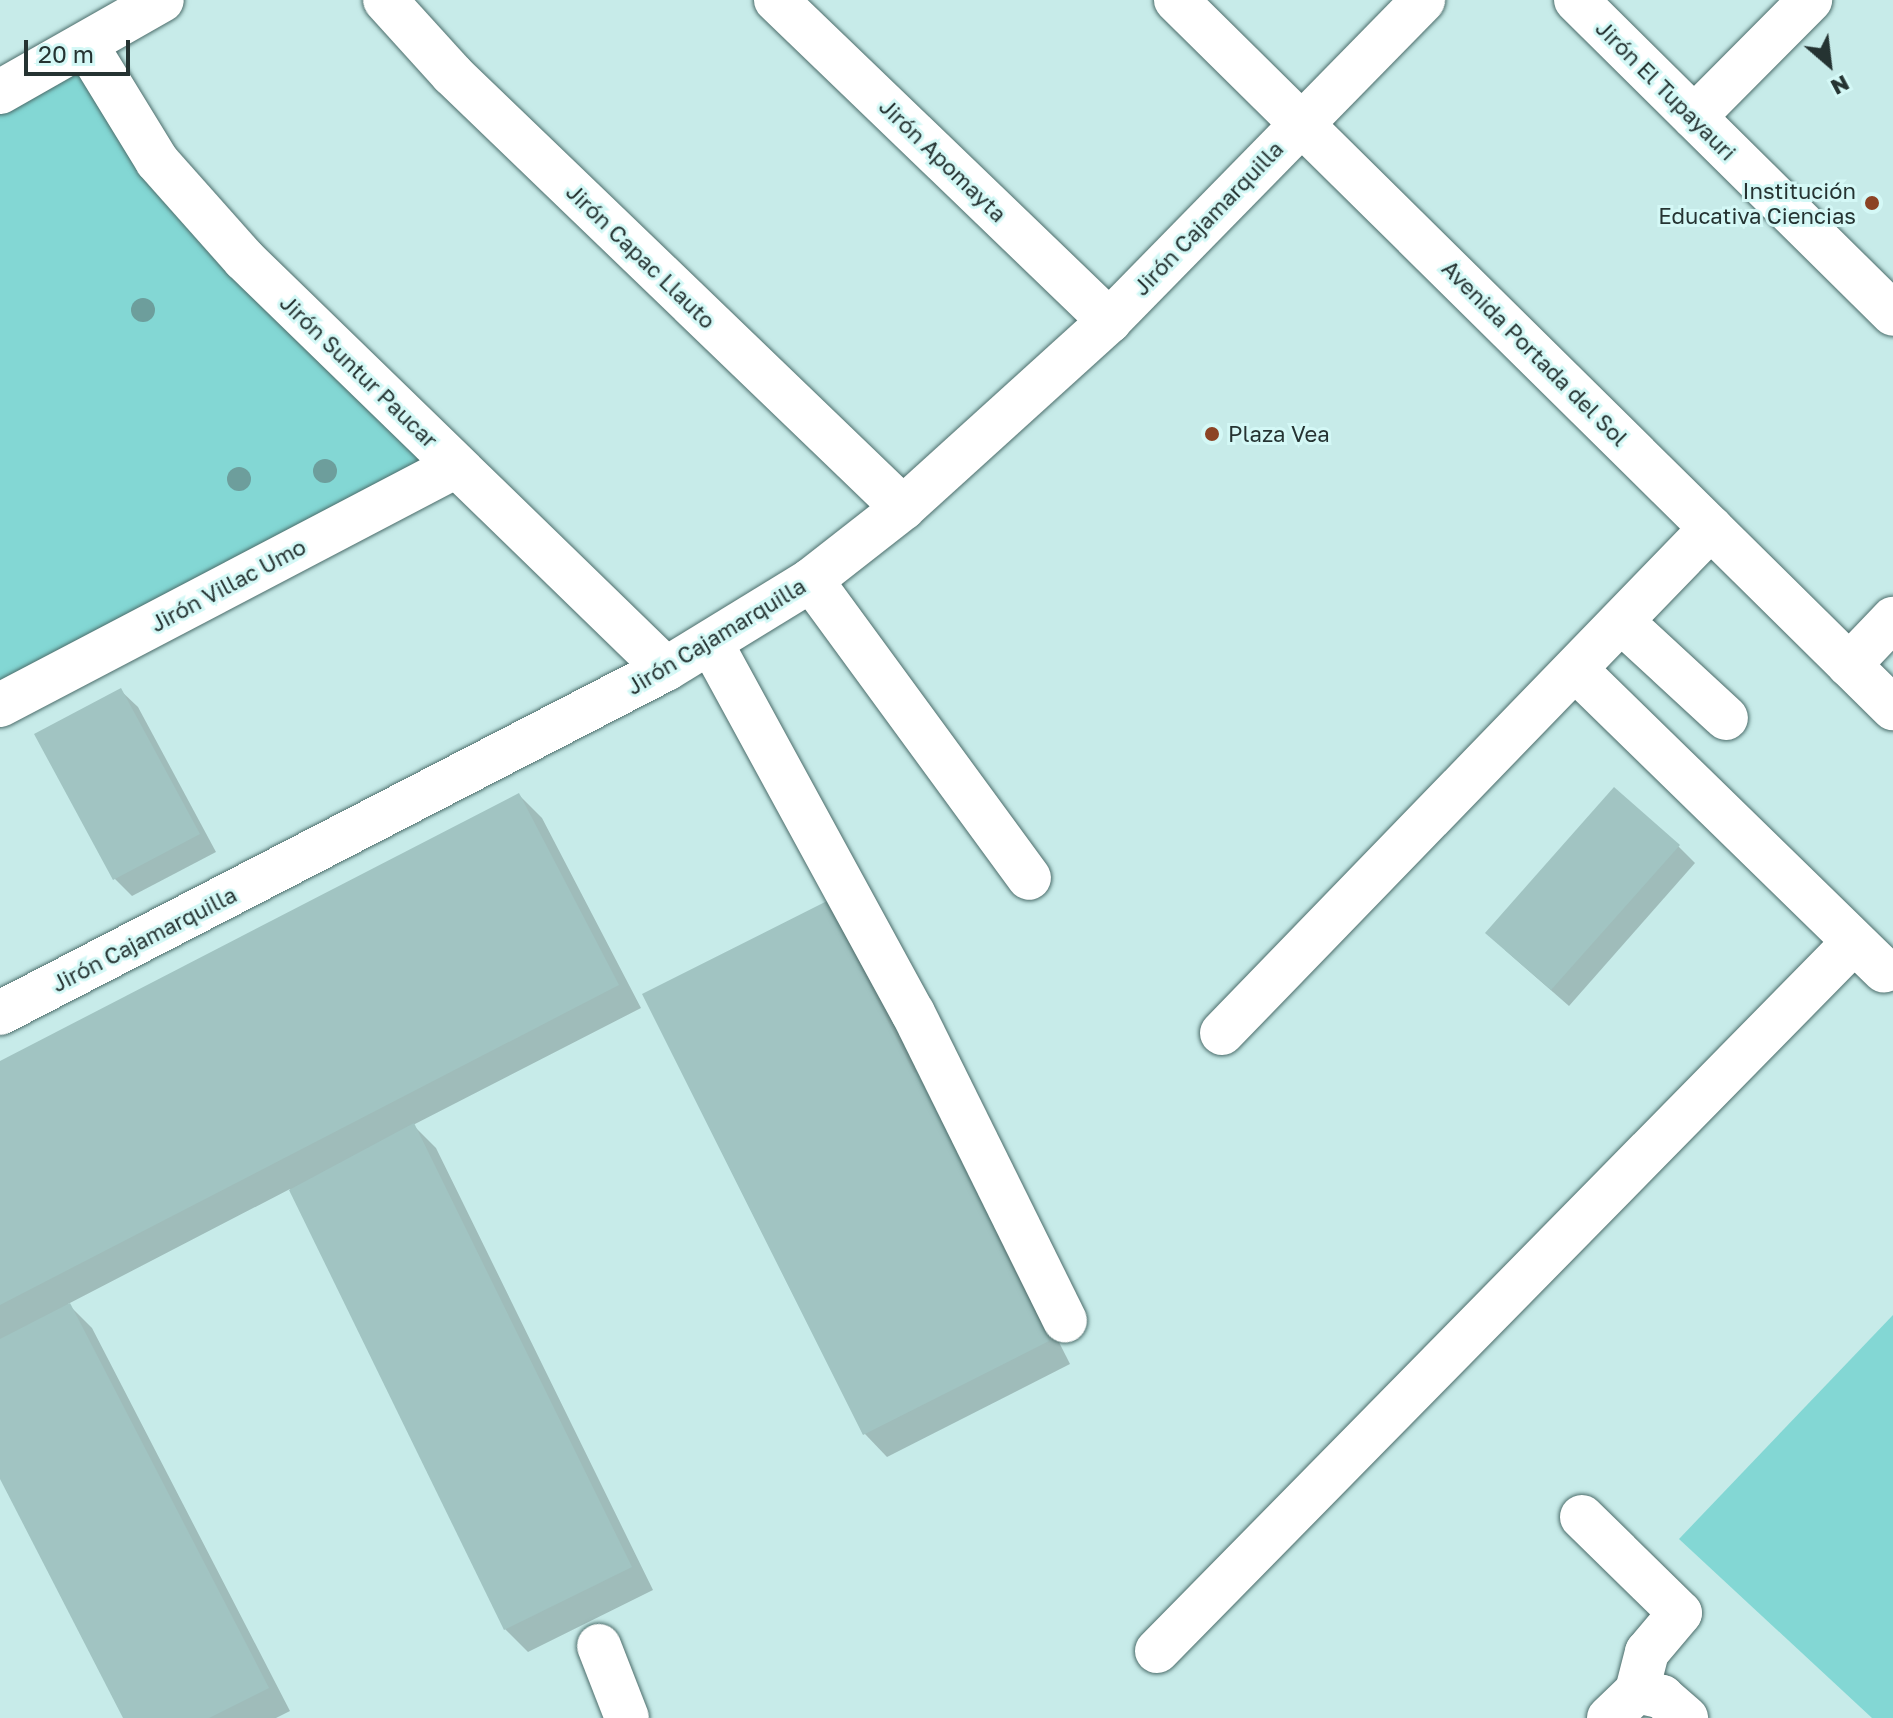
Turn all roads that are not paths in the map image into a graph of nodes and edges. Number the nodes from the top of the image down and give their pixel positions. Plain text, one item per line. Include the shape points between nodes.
1 (162, 0) edge
2 (385, 0) edge
3 (776, 0) edge
4 (1176, 0) edge
5 (1423, 0) edge
6 (1576, 0) edge
7 (1810, 0) edge
8 (86, 45) junction
9 (0, 92) edge
10 (1694, 117) junction
11 (1302, 122) junction
12 (1892, 312) edge
13 (1109, 321) junction
14 (456, 466) junction
15 (903, 508) junction
16 (1711, 528) junction
17 (811, 580) junction
18 (1893, 619) edge
19 (1623, 623) junction
20 (711, 643) junction
21 (1849, 665) junction
22 (666, 669) junction
23 (1577, 671) junction
24 (0, 705) edge
25 (1893, 708) edge
26 (1726, 718) dead end
27 (1029, 878) dead end
28 (0, 1013) edge
29 (1222, 1033) dead end
30 (1065, 1320) dead end
31 (1582, 1517) dead end
32 (599, 1646) dead end
33 (1157, 1651) dead end
34 (1623, 1704) edge
35 (627, 1718) edge
36 (1686, 1718) edge

1 - 8 street
2 - 15 street, Jirón Capac Llauto via 452,74
3 - 13 street, Jirón Apomayta
4 - 11 street, Avenida Portada del Sol
5 - 11 street, Jirón Cajamarquilla
6 - 10 street, Jirón El Tupayauri
7 - 10 street
8 - 9 street
8 - 14 street, Jirón Suntur Paucar via 178,185
10 - 12 street, Jirón El Tupayauri
11 - 13 street, Jirón Cajamarquilla
11 - 16 street, Avenida Portada del Sol
13 - 15 street, Jirón Cajamarquilla
14 - 22 street, Jirón Suntur Paucar
14 - 24 street, Jirón Villac Umo
15 - 17 street, Jirón Cajamarquilla
16 - 19 street
16 - 21 street, Avenida Portada del Sol
17 - 20 street, Jirón Cajamarquilla
17 - 27 street
18 - 21 street
19 - 23 street
19 - 26 street
20 - 22 street, Jirón Cajamarquilla
20 - 30 street via 913,1013
21 - 25 street, Avenida Portada del Sol
22 - 28 street, Jirón Cajamarquilla
23 - 29 street
23 - 33 street via 1869,956
31 - 34 street via 1680,1613 1647,1652
32 - 35 street
34 - 36 street via 1662,1697

